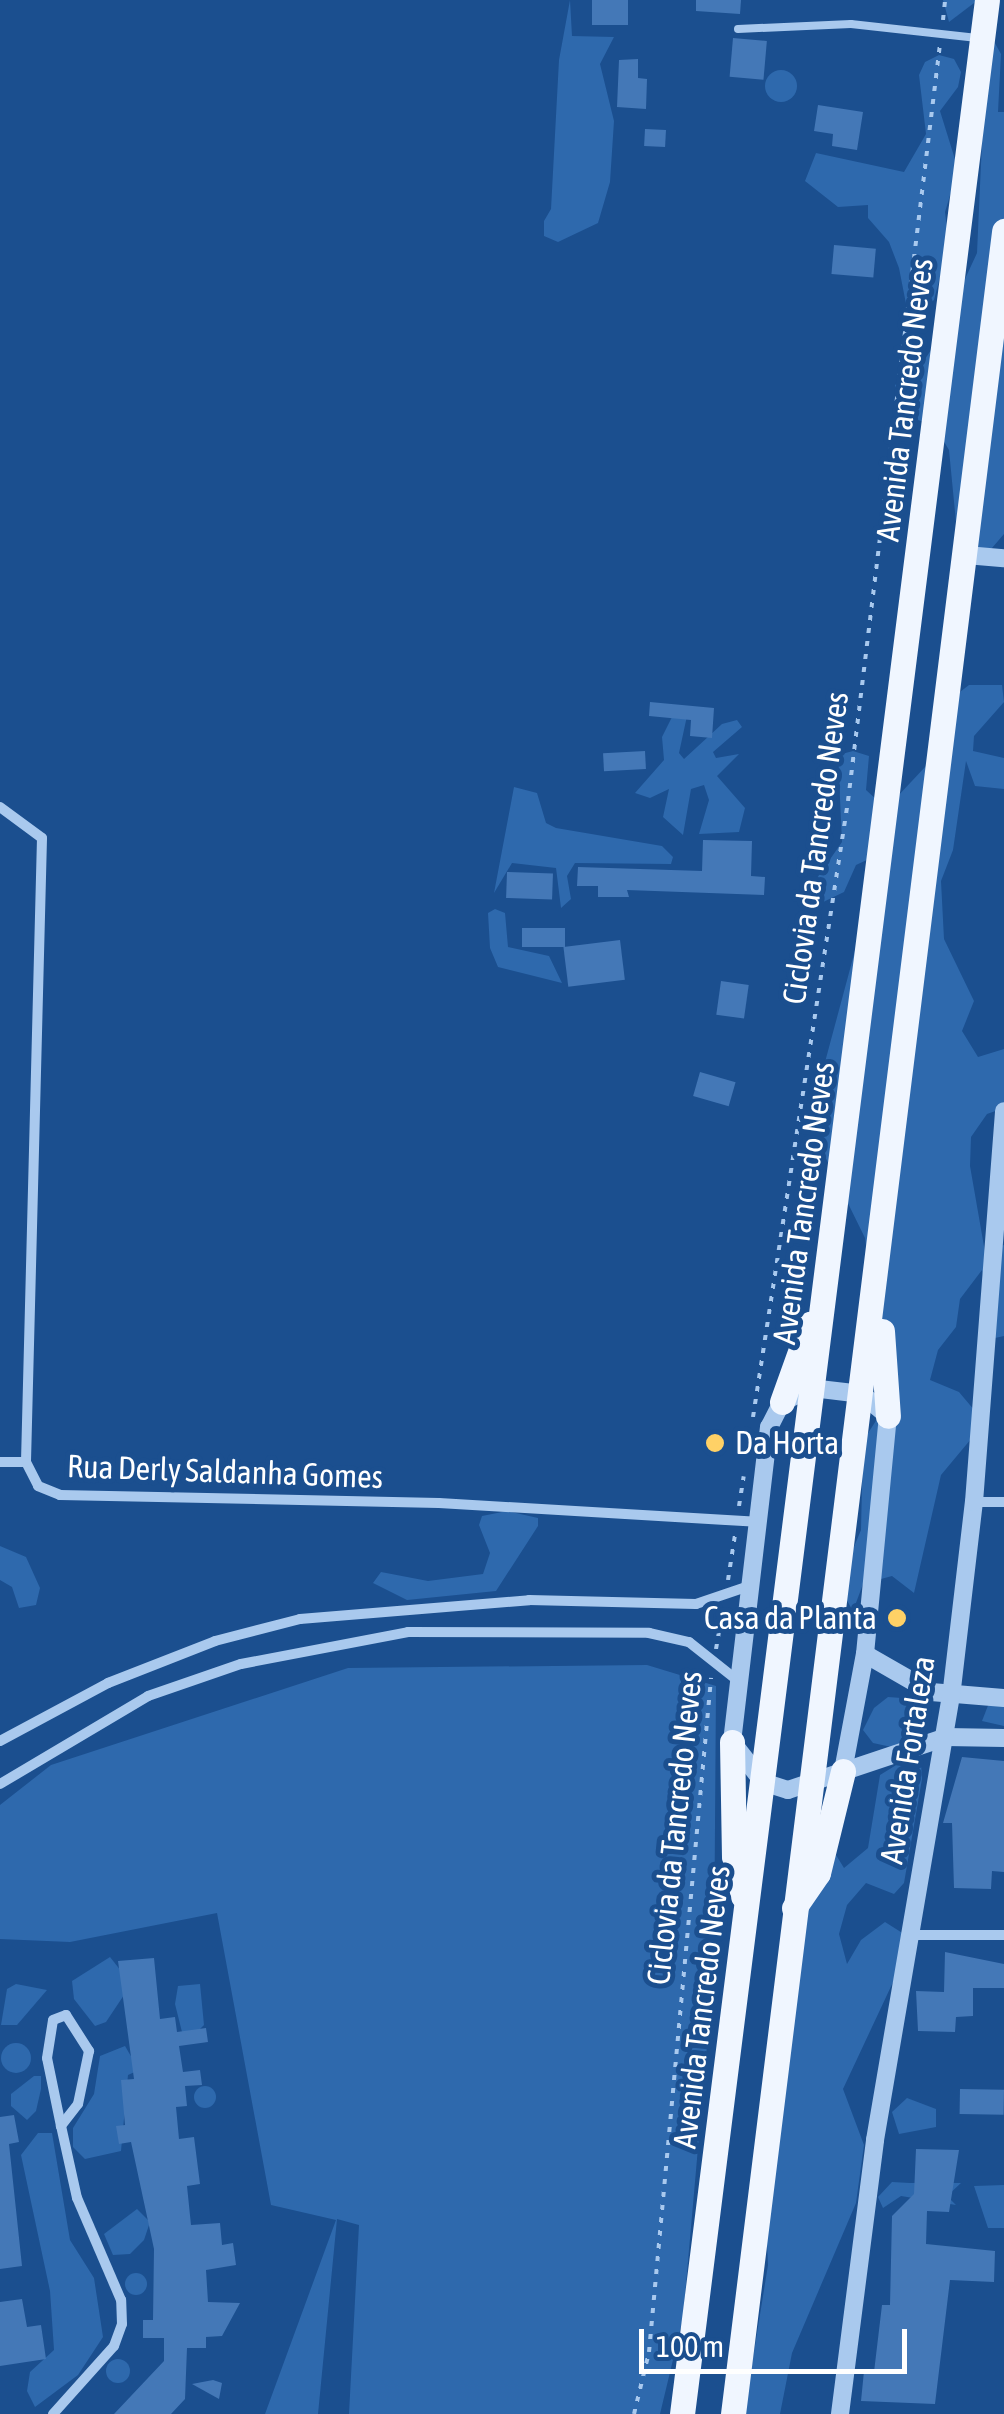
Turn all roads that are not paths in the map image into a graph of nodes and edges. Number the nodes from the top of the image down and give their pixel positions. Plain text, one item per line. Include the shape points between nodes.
1 (987, 0) edge
2 (738, 30) dead end
3 (982, 39) junction
4 (1004, 230) edge
5 (966, 556) junction
6 (1004, 558) edge
7 (0, 807) edge
8 (1004, 1111) edge
9 (878, 1280) junction
10 (825, 1282) junction
11 (995, 1310) edge
12 (812, 1388) junction
13 (862, 1394) junction
14 (782, 1402) junction
15 (888, 1416) junction
16 (0, 1462) edge
17 (26, 1462) junction
18 (974, 1502) junction
19 (1004, 1502) edge
20 (756, 1522) junction
21 (748, 1586) junction
22 (865, 1654) junction
23 (737, 1680) junction
24 (951, 1697) junction
25 (1004, 1698) edge
26 (946, 1737) junction
27 (1004, 1738) edge
28 (0, 1741) edge
29 (732, 1742) junction
30 (842, 1771) junction
31 (763, 1782) junction
32 (0, 1784) edge
33 (808, 1787) junction
34 (791, 1912) junction
35 (748, 1913) junction
36 (1004, 1935) edge
37 (910, 1936) junction
38 (61, 2126) junction
39 (53, 2414) edge
40 (682, 2414) edge
41 (733, 2414) edge
42 (840, 2414) edge

1 - 3 main road, Avenida Tancredo Neves
2 - 3 lane via 852,24
3 - 10 main road, Avenida Tancredo Neves
4 - 5 main road
5 - 6 street
5 - 9 main road
7 - 17 street, Rua Derly Saldanha Gomes via 42,838
8 - 11 street, Avenida Fortaleza
9 - 13 main road
9 - 15 main road
10 - 12 main road, Avenida Tancredo Neves
10 - 14 main road
11 - 18 street, Avenida Fortaleza
12 - 13 street
12 - 14 street
12 - 31 main road, Avenida Tancredo Neves
13 - 15 street
13 - 33 main road
14 - 20 street via 769,1426
15 - 22 street
16 - 17 street
17 - 20 street, Rua Derly Saldanha Gomes via 38,1486 60,1495 439,1503
18 - 19 street
18 - 24 street, Avenida Fortaleza
20 - 21 street
21 - 23 street
21 - 28 street via 696,1604 529,1600 300,1620 215,1641 108,1683
22 - 24 street
22 - 30 street
23 - 29 street
23 - 32 street via 689,1642 649,1633 408,1632 241,1664 148,1696
24 - 25 street
24 - 26 street, Avenida Fortaleza
26 - 27 street
26 - 30 street
26 - 37 street, Avenida Fortaleza
29 - 31 street
29 - 35 main road via 734,1856
30 - 33 street
30 - 34 main road via 818,1873
31 - 33 street via 788,1790
31 - 35 main road, Avenida Tancredo Neves
33 - 34 main road
34 - 41 main road
35 - 40 main road, Avenida Tancredo Neves
36 - 37 street
37 - 42 street, Avenida Fortaleza
38 - 38 street via 47,2038 53,2020 66,2015 89,2052 78,2104
38 - 39 street via 77,2198 121,2300 122,2324 114,2346

